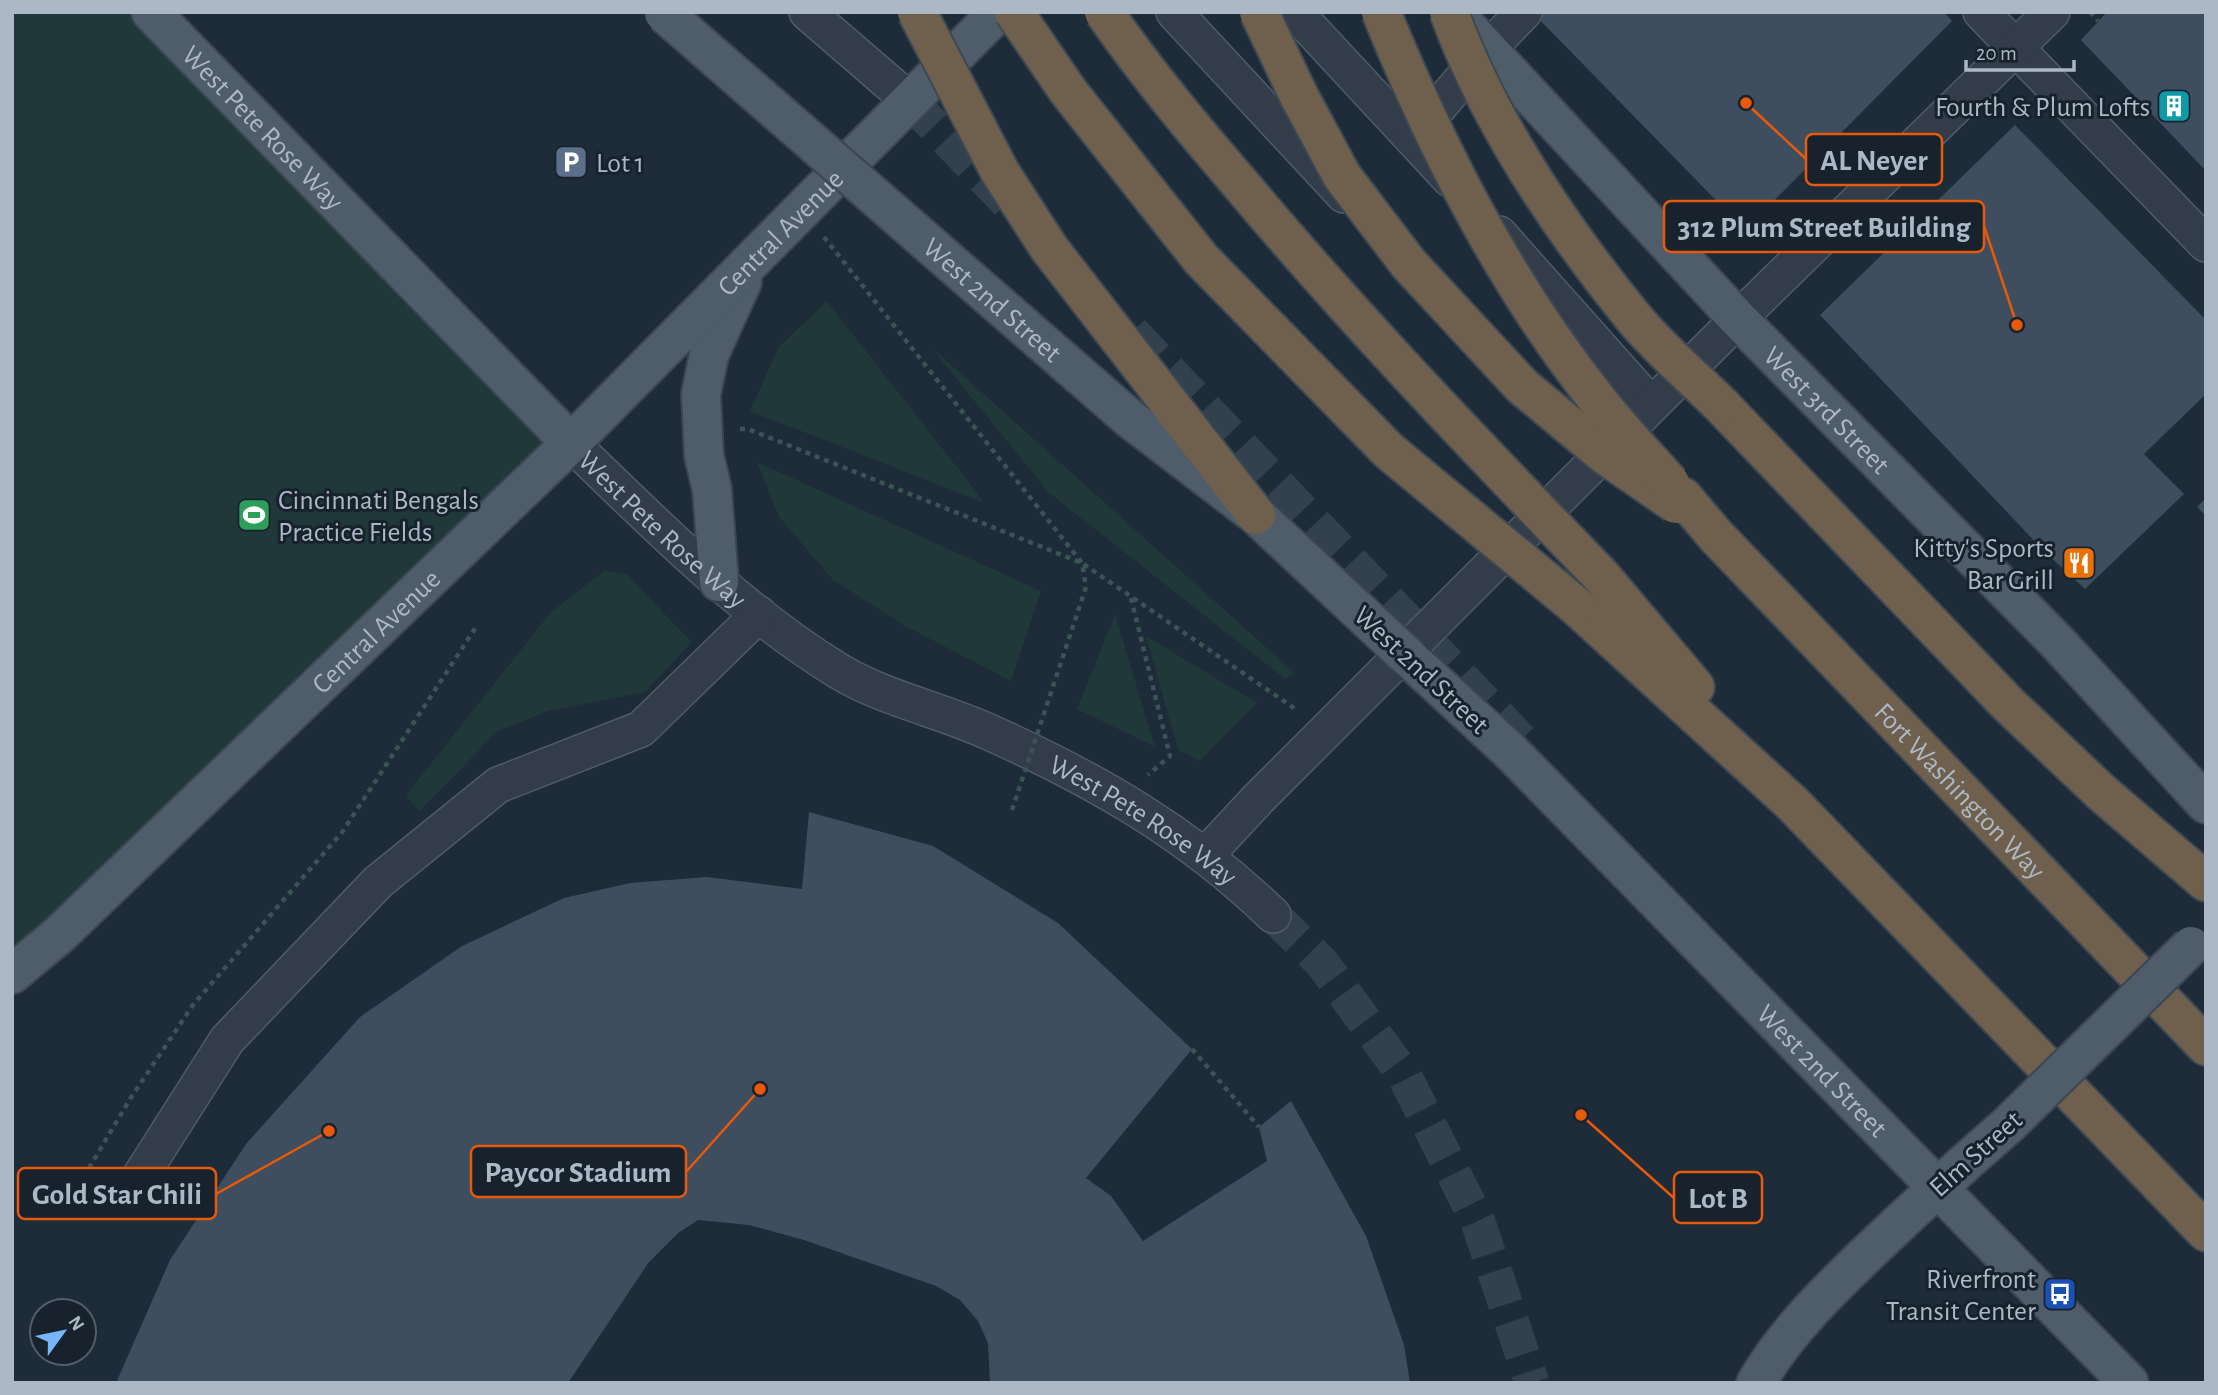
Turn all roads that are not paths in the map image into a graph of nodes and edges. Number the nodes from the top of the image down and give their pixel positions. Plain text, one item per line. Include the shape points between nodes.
1 (152, 12) edge
2 (807, 12) edge
3 (917, 12) edge
4 (998, 12) edge
5 (1014, 12) edge
6 (1104, 12) edge
7 (1174, 12) edge
8 (1259, 12) edge
9 (1295, 12) edge
10 (1381, 12) edge
11 (1451, 12) edge
12 (1524, 12) edge
13 (1981, 12) edge
14 (2052, 12) edge
15 (663, 13) edge
16 (2015, 48) junction
17 (1488, 50) junction
18 (910, 101) junction
19 (1413, 137) junction
20 (2206, 244) edge
21 (759, 250) junction
22 (1738, 319) junction
23 (571, 443) junction
24 (1679, 501) junction
25 (1256, 515) junction
26 (719, 582) junction
27 (759, 614) junction
28 (1793, 804) junction
29 (2206, 804) edge
30 (1205, 856) junction
31 (2206, 882) edge
32 (1273, 915) tunnel mouth
33 (2199, 939) edge
34 (12, 974) edge
35 (2206, 1046) edge
36 (138, 1180) dead end
37 (1937, 1187) junction
38 (2206, 1231) edge
39 (1756, 1383) edge
40 (2129, 1383) edge

1 - 23 main road, West Pete Rose Way
2 - 18 street
3 - 25 highway, bridge via 1000,173 1049,248
4 - 18 main road, Central Avenue
5 - 28 highway, bridge via 1068,91 1201,259 1389,451 1575,605
6 - 28 highway, bridge via 1147,74 1293,247 1603,578
7 - 19 street via 1585,456 1644,397
8 - 24 highway, bridge via 1342,176 1408,263 1522,386 1605,455
9 - 19 street
10 - 24 highway, bridge via 1466,200 1596,398
11 - 17 main road, West 3rd Street
11 - 31 highway, bridge via 1475,76 1507,135 1559,219 1634,318 2008,704
12 - 17 street
13 - 16 street
14 - 16 street
15 - 25 main road, West 2nd Street, bridge via 1129,418
16 - 20 street
16 - 22 street
17 - 19 street
17 - 22 main road, West 3rd Street
18 - 21 main road, Central Avenue
21 - 23 main road, Central Avenue
21 - 26 main road via 709,355 701,394
22 - 29 main road, West 3rd Street via 2057,642
22 - 30 street
23 - 26 street, West Pete Rose Way
23 - 34 main road, Central Avenue via 60,934
24 - 35 highway, Fort Washington Way
25 - 37 main road, West 2nd Street, bridge via 1511,752
26 - 27 street, West Pete Rose Way
27 - 30 street, West Pete Rose Way via 849,676 987,731 1123,800
27 - 36 street via 641,729 498,785 378,882 227,1040
28 - 38 highway
30 - 32 street, West Pete Rose Way
33 - 37 main road, Elm Street, bridge via 2008,1125
37 - 39 main road, Elm Street via 1831,1288 1771,1357
37 - 40 main road, West 2nd Street

